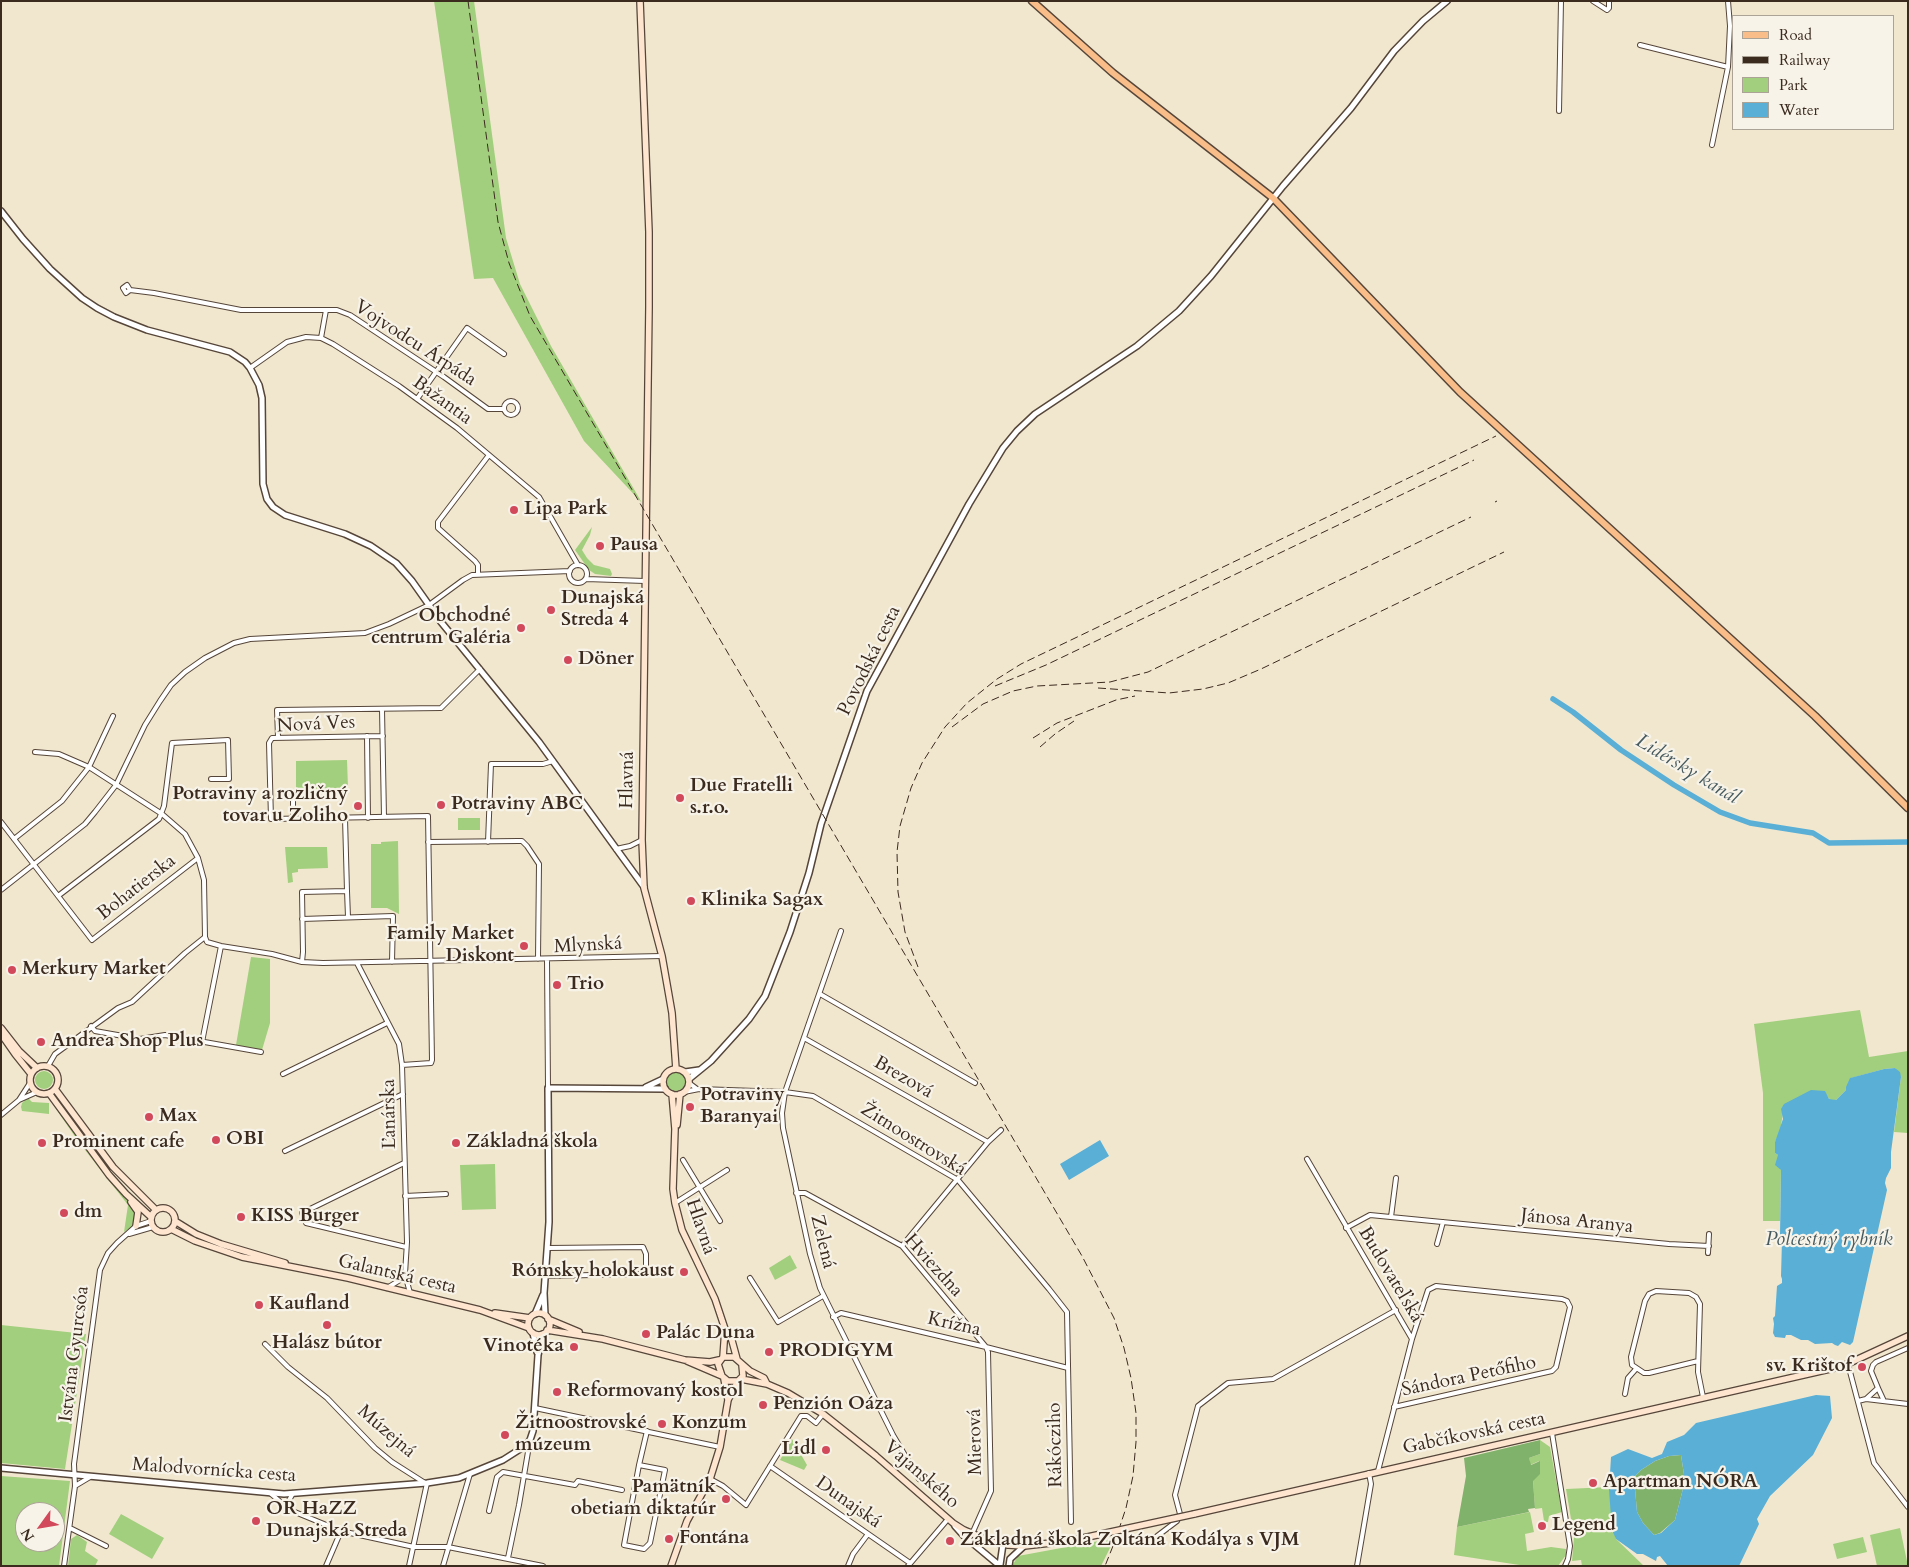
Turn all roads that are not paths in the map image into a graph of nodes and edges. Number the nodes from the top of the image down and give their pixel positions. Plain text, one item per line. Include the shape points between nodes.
1 (640, 1) edge
2 (1032, 1) edge
3 (1447, 1) edge
4 (1561, 1) edge
5 (1593, 1) edge
6 (1609, 1) edge
7 (1728, 1) edge
8 (1640, 45) dead end
9 (1728, 67) junction
10 (1559, 111) dead end
11 (1712, 145) dead end
12 (1273, 198) junction
13 (1, 211) edge
14 (130, 290) dead end
15 (326, 310) junction
16 (321, 338) junction
17 (504, 354) dead end
18 (250, 368) junction
19 (437, 372) junction
20 (418, 399) junction
21 (504, 409) dead end
22 (489, 455) junction
23 (578, 565) junction
24 (570, 571) junction
25 (478, 574) junction
26 (586, 579) junction
27 (646, 581) junction
28 (429, 604) junction
29 (480, 670) junction
30 (382, 709) junction
31 (113, 716) dead end
32 (367, 736) junction
33 (383, 736) junction
34 (278, 737) junction
35 (35, 752) dead end
36 (553, 761) junction
37 (89, 767) junction
38 (211, 779) dead end
39 (116, 785) junction
40 (293, 798) dead end
41 (1908, 808) edge
42 (162, 814) junction
43 (384, 817) junction
44 (345, 818) junction
45 (368, 818) junction
46 (293, 819) junction
47 (1, 822) edge
48 (14, 839) junction
49 (642, 840) junction
50 (428, 842) junction
51 (488, 842) junction
52 (616, 849) junction
53 (198, 858) junction
54 (33, 865) junction
55 (644, 888) junction
56 (1, 890) edge
57 (348, 891) junction
58 (58, 896) junction
59 (348, 917) junction
60 (302, 919) junction
61 (841, 931) dead end
62 (204, 938) junction
63 (221, 946) junction
64 (662, 956) junction
65 (538, 959) junction
66 (547, 959) junction
67 (430, 961) junction
68 (302, 962) junction
69 (357, 962) junction
70 (392, 962) junction
71 (820, 994) junction
72 (387, 1023) junction
73 (91, 1026) junction
74 (1, 1028) edge
75 (1, 1034) edge
76 (804, 1038) junction
77 (202, 1042) junction
78 (261, 1052) dead end
79 (402, 1065) junction
80 (48, 1066) junction
81 (37, 1068) junction
82 (676, 1069) junction
83 (699, 1070) junction
84 (685, 1072) junction
85 (31, 1074) junction
86 (283, 1074) dead end
87 (663, 1079) junction
88 (689, 1081) junction
89 (30, 1083) junction
90 (975, 1083) dead end
91 (548, 1088) junction
92 (644, 1088) junction
93 (665, 1089) junction
94 (697, 1089) junction
95 (52, 1091) junction
96 (37, 1092) junction
97 (785, 1092) junction
98 (682, 1093) junction
99 (403, 1094) junction
100 (672, 1094) junction
101 (19, 1100) junction
102 (1, 1115) edge
103 (675, 1129) junction
104 (1001, 1130) dead end
105 (988, 1142) junction
106 (285, 1151) dead end
107 (1307, 1158) dead end
108 (683, 1160) dead end
109 (404, 1163) junction
110 (728, 1170) dead end
111 (1396, 1178) dead end
112 (958, 1180) junction
113 (700, 1188) junction
114 (796, 1193) junction
115 (126, 1194) junction
116 (446, 1194) dead end
117 (405, 1196) junction
118 (675, 1203) junction
119 (156, 1210) junction
120 (1391, 1217) junction
121 (175, 1221) junction
122 (152, 1222) junction
123 (720, 1222) dead end
124 (1443, 1222) junction
125 (136, 1226) junction
126 (1346, 1228) junction
127 (171, 1229) junction
128 (127, 1234) junction
129 (1709, 1234) dead end
130 (1437, 1244) dead end
131 (902, 1246) junction
132 (1709, 1246) junction
133 (406, 1247) junction
134 (548, 1248) junction
135 (1708, 1253) dead end
136 (299, 1268) junction
137 (406, 1274) junction
138 (546, 1276) junction
139 (750, 1278) dead end
140 (387, 1288) junction
141 (410, 1293) junction
142 (544, 1293) junction
143 (823, 1296) junction
144 (1396, 1310) junction
145 (488, 1312) junction
146 (533, 1316) junction
147 (546, 1317) junction
148 (833, 1317) junction
149 (725, 1329) junction
150 (531, 1330) junction
151 (545, 1332) junction
152 (588, 1336) junction
153 (1908, 1336) edge
154 (1412, 1339) junction
155 (265, 1344) dead end
156 (986, 1347) junction
157 (1908, 1348) edge
158 (538, 1355) junction
159 (721, 1358) junction
160 (737, 1359) junction
161 (685, 1360) junction
162 (1698, 1361) junction
163 (1848, 1364) junction
164 (742, 1365) junction
165 (1068, 1368) junction
166 (1636, 1370) junction
167 (723, 1377) junction
168 (739, 1380) junction
169 (768, 1384) junction
170 (1878, 1388) junction
171 (1625, 1394) dead end
172 (1704, 1397) junction
173 (1866, 1399) junction
174 (728, 1400) junction
175 (1858, 1401) junction
176 (1884, 1401) junction
177 (1908, 1404) edge
178 (1394, 1407) junction
179 (535, 1408) junction
180 (823, 1414) junction
181 (647, 1431) junction
182 (1552, 1433) junction
183 (530, 1440) junction
184 (720, 1447) junction
185 (639, 1465) junction
186 (770, 1466) junction
187 (1, 1468) edge
188 (1378, 1471) junction
189 (1369, 1473) junction
190 (74, 1474) junction
191 (470, 1474) junction
192 (92, 1476) junction
193 (524, 1476) junction
194 (710, 1479) junction
195 (919, 1479) dead end
196 (426, 1483) junction
197 (76, 1486) junction
198 (622, 1490) dead end
199 (270, 1492) junction
200 (294, 1493) junction
201 (286, 1506) junction
202 (1908, 1507) edge
203 (489, 1511) dead end
204 (950, 1521) junction
205 (1071, 1522) dead end
206 (70, 1528) junction
207 (341, 1531) junction
208 (868, 1534) junction
209 (972, 1534) junction
210 (1069, 1541) joint
211 (1148, 1543) dead end
212 (1003, 1544) junction
213 (106, 1546) dead end
214 (1024, 1546) junction
215 (414, 1547) junction
216 (448, 1547) junction
217 (508, 1558) junction
218 (909, 1564) edge
219 (64, 1566) edge
220 (326, 1566) edge
221 (409, 1566) edge
222 (443, 1566) edge
223 (543, 1566) edge
224 (671, 1566) edge
225 (848, 1566) edge
226 (1000, 1566) edge
227 (1008, 1566) edge
228 (1357, 1566) edge
229 (1565, 1566) edge

1 - 27 main road, Hlavná via 649,232
2 - 12 main road via 1113,73
3 - 12 street, Povodská cesta via 1408,35 1351,108
4 - 10 street
5 - 6 street via 1607,10
7 - 9 street
8 - 9 street
9 - 11 street
12 - 41 main road via 1460,392 1816,716
12 - 83 street, Povodská cesta via 1212,276 1179,311 1137,346 1026,421 1003,448 867,691 821,824 790,932 765,996 711,1062
13 - 18 street via 50,269 97,308 147,330 230,352
14 - 15 street, Vojvodcu Árpáda via 241,310
15 - 16 street
15 - 19 street, Vojvodcu Árpáda via 350,315
16 - 18 street via 306,337 287,342
16 - 20 street, Bažantia
17 - 19 street via 467,328
18 - 28 street via 262,398 263,484 273,507 285,515 344,534 389,556
19 - 20 street
19 - 21 street, Vojvodcu Árpáda via 488,409
20 - 22 street, Bažantia
22 - 23 street, Bažantia via 539,497
22 - 25 street via 438,522 438,528 475,561
23 - 24 street
23 - 26 street via 586,570
24 - 25 street
24 - 26 street via 573,582
25 - 28 street via 463,580
26 - 27 street
27 - 49 main road, Hlavná
28 - 29 street
28 - 39 street via 365,632 250,639 204,658 171,685 145,725
29 - 30 street via 441,708
29 - 36 street
30 - 33 street, Nová Ves
30 - 34 street via 277,710
31 - 37 street
32 - 33 street, Nová Ves
32 - 34 street, Nová Ves
32 - 45 street, Nová Ves
33 - 43 street, Nová Ves
34 - 46 street, Nová Ves via 269,743 271,819
35 - 37 street via 59,754
36 - 51 street via 543,764 491,764
36 - 52 street
37 - 39 street
37 - 48 street via 62,801
38 - 42 street via 229,779 228,740 172,743
39 - 42 street
39 - 54 street via 85,824
40 - 46 street
42 - 53 street via 185,834
42 - 58 street
43 - 45 street, Nová Ves
43 - 50 street, Nová Ves via 428,816
44 - 45 street, Nová Ves
44 - 46 street, Nová Ves
44 - 57 street
47 - 48 street
48 - 54 street
49 - 52 street
49 - 55 main road, Hlavná
50 - 51 street
50 - 67 street, Nová Ves
51 - 65 street via 522,841 539,864
52 - 55 street
53 - 58 street, Bohatierska via 92,940
53 - 62 street via 204,880
54 - 56 street
54 - 58 street
55 - 64 main road, Hlavná
57 - 59 street
57 - 60 street via 302,892
59 - 60 street
59 - 70 street via 393,916
60 - 68 street
61 - 71 street, Zelená
62 - 63 street
62 - 73 street via 132,1002
63 - 68 street
63 - 77 street
64 - 66 street, Mlynská
64 - 82 main road, Hlavná via 672,1013
65 - 66 street
65 - 67 street
66 - 91 street, Mlynská
67 - 70 street
67 - 79 street, Nová Ves via 431,1063
68 - 69 street
69 - 70 street
69 - 72 street, Ľanárska
71 - 76 street, Zelená
71 - 90 street
72 - 79 street, Ľanárska via 399,1044
72 - 86 street
73 - 77 street via 95,1032 140,1039 165,1035
73 - 80 street via 54,1054
74 - 81 main road
75 - 85 main road
76 - 97 street, Zelená
76 - 105 street, Brezová
77 - 78 street
79 - 99 street, Ľanárska
80 - 81 main road
80 - 95 main road, Galantská cesta via 54,1070 58,1081
81 - 85 main road
82 - 84 main road
82 - 87 main road
83 - 84 street
83 - 88 street, Povodská cesta
84 - 88 main road
85 - 89 main road
87 - 92 street
87 - 93 main road
88 - 94 street
88 - 98 main road
89 - 96 main road
89 - 101 street
91 - 92 street
91 - 134 street
92 - 93 street
93 - 100 main road
94 - 97 street, Žitnoostrovská
94 - 98 street, Žitnoostrovská
95 - 96 main road
95 - 115 main road, Galantská cesta via 109,1175
95 - 119 main road, Galantská cesta via 113,1167
96 - 101 street
97 - 112 street, Žitnoostrovská via 812,1096
97 - 114 street, Zelená via 783,1128
98 - 100 main road
98 - 103 main road, Hlavná
99 - 106 street
99 - 109 street, Ľanárska
100 - 103 main road, Hlavná
101 - 102 street
103 - 118 main road, Hlavná
104 - 105 street
105 - 112 street
107 - 126 street, Budovateľská
108 - 113 street
109 - 117 street, Ľanárska
109 - 133 street via 302,1213 306,1224
110 - 113 street
111 - 120 street
112 - 131 street
112 - 165 street, Žitnoostrovská via 1062,1304 1066,1312
113 - 118 street
113 - 123 street
114 - 131 street, Hviezdna via 805,1193
114 - 143 street, Zelená
115 - 122 main road, Galantská cesta
115 - 125 main road via 138,1212
116 - 117 street
117 - 133 street, Ľanárska
118 - 149 main road, Hlavná via 682,1230 715,1299
119 - 121 main road, Galantská cesta via 170,1210
119 - 122 main road
120 - 124 street, Jánosa Aranya
120 - 126 street, Jánosa Aranya via 1370,1215
121 - 127 main road
121 - 136 main road, Galantská cesta via 221,1244
122 - 125 street, Istvána Gyurcsóa
122 - 127 main road, Galantská cesta via 161,1232
122 - 128 street, Istvána Gyurcsóa
124 - 130 street
124 - 132 street, Jánosa Aranya
125 - 128 street, Istvána Gyurcsóa
126 - 144 street, Budovateľská
127 - 136 main road, Galantská cesta via 218,1250
128 - 190 street, Istvána Gyurcsóa via 108,1253 100,1270
129 - 132 street
131 - 156 street, Hviezdna
132 - 135 street
133 - 137 street, Ľanárska
134 - 138 street
134 - 138 street via 643,1247 646,1268 640,1274
136 - 140 main road, Galantská cesta
137 - 140 street
137 - 141 street, Ľanárska
138 - 142 street
139 - 143 street via 778,1322
140 - 141 main road, Galantská cesta
141 - 145 main road, Galantská cesta
142 - 146 street
142 - 147 street
143 - 148 street, Zelená
144 - 154 street, Budovateľská
144 - 211 street via 1273,1380 1228,1383 1198,1406 1176,1494 1180,1514 1177,1521
145 - 146 main road, Galantská cesta
145 - 150 main road, Galantská cesta
146 - 147 main road
146 - 150 main road via 528,1323
147 - 151 main road via 549,1324
147 - 152 main road
148 - 156 street, Krížna via 841,1313
148 - 195 street, Zelená
149 - 159 main road
149 - 160 main road, Hlavná via 731,1337
150 - 151 main road
150 - 158 street
151 - 152 main road
151 - 158 street
152 - 161 main road
153 - 163 main road, Gabčíkovská cesta
154 - 178 street, Budovateľská
154 - 178 street, Sándora Petőfiho via 1428,1290 1436,1286 1562,1299 1570,1307 1556,1367 1552,1371
155 - 196 street, Múzejná via 327,1398 375,1448
156 - 165 street, Krížna
156 - 209 street, Mierová via 991,1492
157 - 170 street via 1873,1365 1871,1372
158 - 179 street
159 - 160 main road via 729,1355
159 - 161 main road via 710,1362
159 - 167 main road via 718,1368
160 - 164 main road
161 - 167 main road
162 - 166 street via 1649,1373
162 - 166 street via 1700,1304 1696,1297 1689,1293 1656,1291 1649,1294 1643,1308 1631,1357
162 - 172 street
163 - 172 main road, Gabčíkovská cesta
163 - 175 street
164 - 168 main road via 744,1372
164 - 169 main road
165 - 205 street, Rákócziho
166 - 171 street via 1628,1378
167 - 168 main road via 728,1381
167 - 174 main road
168 - 169 main road
168 - 174 main road
169 - 180 main road, Vajanského
170 - 173 street
170 - 176 street
172 - 182 main road, Gabčíkovská cesta
173 - 175 street
173 - 176 street
174 - 184 main road
175 - 202 street via 1874,1463
176 - 177 street
178 - 188 street, Budovateľská
179 - 181 street
179 - 183 street
180 - 186 street via 816,1423 807,1416 801,1416
180 - 204 main road, Vajanského
181 - 184 street
181 - 185 street
182 - 188 main road, Gabčíkovská cesta
182 - 229 street via 1570,1546
183 - 191 street via 504,1460
183 - 193 street
184 - 194 main road
185 - 185 street via 624,1545 644,1549 650,1543 665,1470
186 - 194 street via 746,1505 724,1486
186 - 208 street, Dunajská
187 - 190 street, Malodvornícka cesta
188 - 189 main road, Gabčíkovská cesta
189 - 210 main road, Gabčíkovská cesta, bridge
189 - 228 street via 1371,1484
190 - 192 street, Malodvornícka cesta
190 - 197 street, Istvána Gyurcsóa
191 - 196 street
191 - 216 street
192 - 197 street
192 - 199 street, Malodvornícka cesta
193 - 198 street via 576,1485 578,1481
193 - 203 street via 505,1472 498,1474
193 - 217 street
194 - 224 main road via 687,1521
196 - 200 street, Malodvornícka cesta
196 - 215 street
197 - 206 street, Istvána Gyurcsóa
199 - 200 street, Malodvornícka cesta
199 - 201 street
200 - 201 street
201 - 207 street
204 - 209 main road, Vajanského
204 - 218 street
204 - 226 street
206 - 213 street
206 - 219 street, Istvána Gyurcsóa
207 - 215 street
207 - 220 street
208 - 218 street, Dunajská
208 - 225 street
209 - 212 main road, Vajanského
210 - 214 main road, Vajanského
212 - 214 main road, Vajanského
212 - 226 street
214 - 227 street via 1010,1559
215 - 216 street
215 - 221 street
216 - 217 street
216 - 222 street
217 - 223 street

